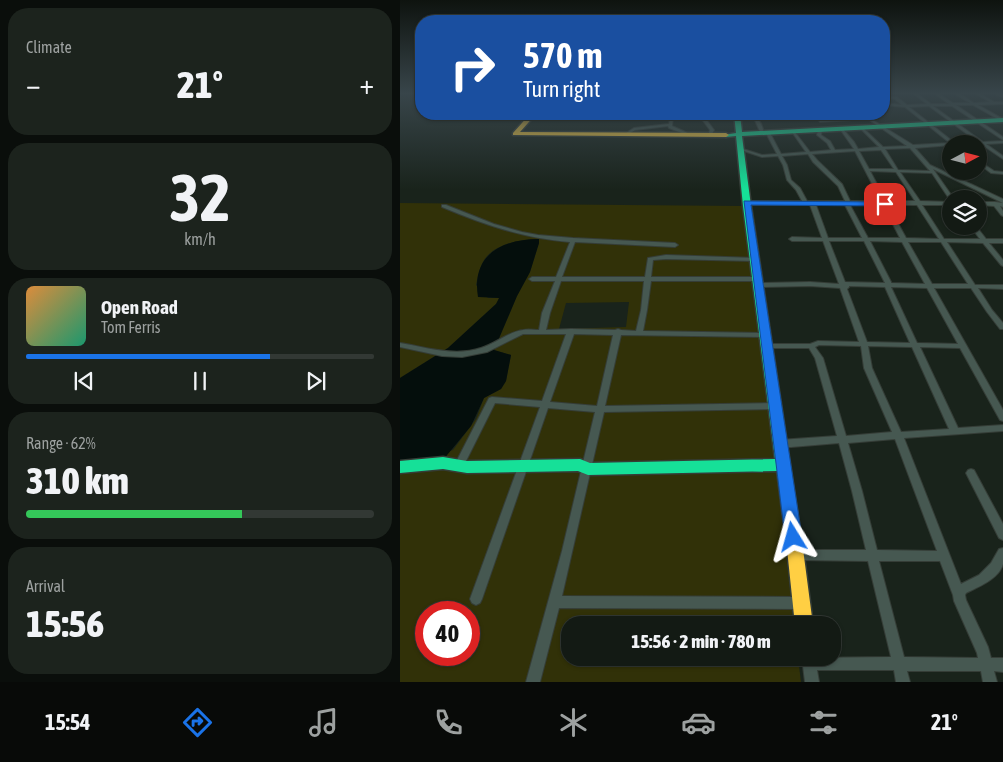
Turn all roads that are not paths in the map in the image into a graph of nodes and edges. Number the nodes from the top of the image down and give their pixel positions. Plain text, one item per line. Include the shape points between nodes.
1 (522, 126) edge
2 (666, 126) edge
3 (671, 126) edge
4 (711, 126) edge
5 (738, 126) edge
6 (761, 126) edge
7 (901, 126) edge
8 (932, 126) edge
9 (959, 126) edge
10 (983, 126) edge
11 (882, 127) junction
12 (862, 128) junction
13 (842, 129) junction
14 (820, 130) junction
15 (794, 132) junction
16 (628, 133) junction
17 (765, 133) junction
18 (710, 135) junction
19 (739, 135) junction
20 (943, 135) edge
21 (970, 135) edge
22 (692, 136) junction
23 (1003, 141) edge
24 (988, 142) edge
25 (942, 145) edge
26 (911, 146) junction
27 (882, 148) junction
28 (988, 148) edge
29 (740, 149) junction
30 (857, 150) junction
31 (833, 151) junction
32 (808, 153) junction
33 (780, 155) junction
34 (762, 156) junction
35 (1003, 158) edge
36 (746, 159) junction
37 (928, 165) junction
38 (988, 168) edge
39 (867, 170) junction
40 (898, 171) junction
41 (933, 172) junction
42 (1003, 173) edge
43 (946, 190) edge
44 (808, 202) junction
45 (847, 202) junction
46 (746, 203) junction
47 (1003, 203) edge
48 (885, 204) junction
49 (919, 204) junction
50 (942, 204) edge
51 (987, 204) edge
52 (995, 204) junction
53 (444, 206) dead end
54 (1003, 214) edge
55 (980, 235) edge
56 (792, 239) dead end
57 (825, 239) junction
58 (864, 239) junction
59 (573, 240) junction
60 (904, 240) junction
61 (943, 240) junction
62 (984, 241) junction
63 (1003, 241) edge
64 (675, 245) dead end
65 (754, 259) junction
66 (1003, 264) edge
67 (532, 279) dead end
68 (648, 279) junction
69 (558, 280) junction
70 (757, 282) junction
71 (887, 284) junction
72 (931, 286) junction
73 (843, 287) junction
74 (974, 287) junction
75 (1003, 287) edge
76 (1003, 328) edge
77 (571, 331) junction
78 (618, 331) junction
79 (542, 332) junction
80 (639, 333) junction
81 (765, 340) junction
82 (864, 344) junction
83 (400, 345) edge
84 (913, 345) junction
85 (811, 346) junction
86 (964, 346) junction
87 (545, 405) junction
88 (774, 406) junction
89 (600, 409) junction
90 (1003, 418) edge
91 (1003, 428) edge
92 (954, 430) junction
93 (898, 435) junction
94 (842, 439) junction
95 (779, 444) junction
96 (525, 465) junction
97 (783, 465) junction
98 (460, 466) junction
99 (400, 467) edge
100 (588, 469) junction
101 (971, 473) dead end
102 (1003, 535) edge
103 (796, 556) junction
104 (873, 556) junction
105 (944, 556) junction
106 (1002, 557) edge
107 (959, 595) junction
108 (476, 599) dead end
109 (556, 602) junction
110 (801, 603) junction
111 (803, 616) edge
112 (841, 662) edge
113 (898, 665) junction
114 (985, 665) junction
115 (1003, 665) edge
116 (810, 666) edge
117 (533, 682) edge
118 (812, 682) edge
119 (903, 682) edge
120 (990, 682) edge

1 - 16 street via 515,134
2 - 16 street
3 - 22 street
4 - 18 street
5 - 19 street
6 - 17 street
7 - 11 street
8 - 20 street
9 - 21 street
10 - 23 street
11 - 12 street
11 - 26 street
12 - 13 street
12 - 27 street
13 - 14 street
13 - 30 street
14 - 15 street
14 - 31 street via 819,135 829,142
15 - 17 street
15 - 32 street
16 - 22 street
17 - 19 street
17 - 33 street
18 - 19 street
18 - 22 street
19 - 29 street
23 - 24 street
25 - 26 street
26 - 27 street
26 - 37 street
27 - 30 street
27 - 40 street
28 - 35 street
29 - 34 street
29 - 36 street
30 - 31 street
30 - 39 street
31 - 32 street
32 - 33 street
32 - 45 street via 840,185
33 - 34 street
33 - 44 street via 790,180
34 - 36 street
36 - 46 street
37 - 41 street
37 - 47 street
38 - 42 street
39 - 40 street
39 - 48 street
40 - 41 street
40 - 49 street
41 - 43 street
44 - 45 street
44 - 46 street
44 - 57 street
45 - 48 street
45 - 58 street
46 - 65 street
47 - 52 street
48 - 49 street
48 - 60 street
49 - 50 street
49 - 61 street
51 - 52 street
52 - 54 street
53 - 59 street via 517,234
55 - 62 street
56 - 57 street
57 - 58 street
57 - 72 street via 842,284
58 - 60 street
58 - 71 street
59 - 64 street
59 - 69 street
60 - 61 street
60 - 72 street
61 - 62 street
61 - 74 street
62 - 63 street
62 - 66 street
65 - 68 street via 650,259
65 - 70 street
67 - 69 street
68 - 69 street
68 - 70 street
68 - 80 street
69 - 79 street
70 - 73 street
70 - 81 street
71 - 72 street
71 - 73 street
71 - 84 street
72 - 74 street
72 - 86 street
73 - 82 street
74 - 75 street
74 - 76 street
77 - 78 street
77 - 79 street
77 - 87 street
78 - 80 street
78 - 89 street
79 - 83 street via 517,333 486,349 451,356
80 - 81 street
81 - 85 street
81 - 88 street
82 - 84 street
82 - 85 street via 818,343
82 - 93 street via 868,368
84 - 86 street
84 - 92 street
85 - 94 street via 819,358
86 - 90 street
87 - 89 street
87 - 96 street
87 - 98 street via 492,400
88 - 89 street
88 - 95 street
89 - 100 street
91 - 92 street
92 - 93 street
93 - 94 street
93 - 105 street
94 - 95 street
94 - 104 street
95 - 97 street
96 - 98 street
96 - 100 street via 580,465
96 - 108 street
97 - 100 street
97 - 103 street
98 - 99 street via 444,463
100 - 109 street
101 - 102 street
103 - 104 street
103 - 110 street
104 - 105 street
104 - 113 street
105 - 107 street
106 - 107 street via 983,579 962,589
107 - 114 street via 983,652
109 - 110 street
109 - 117 street
110 - 111 street
112 - 113 street
113 - 114 street
113 - 119 street
114 - 115 street
114 - 120 street
116 - 118 street

